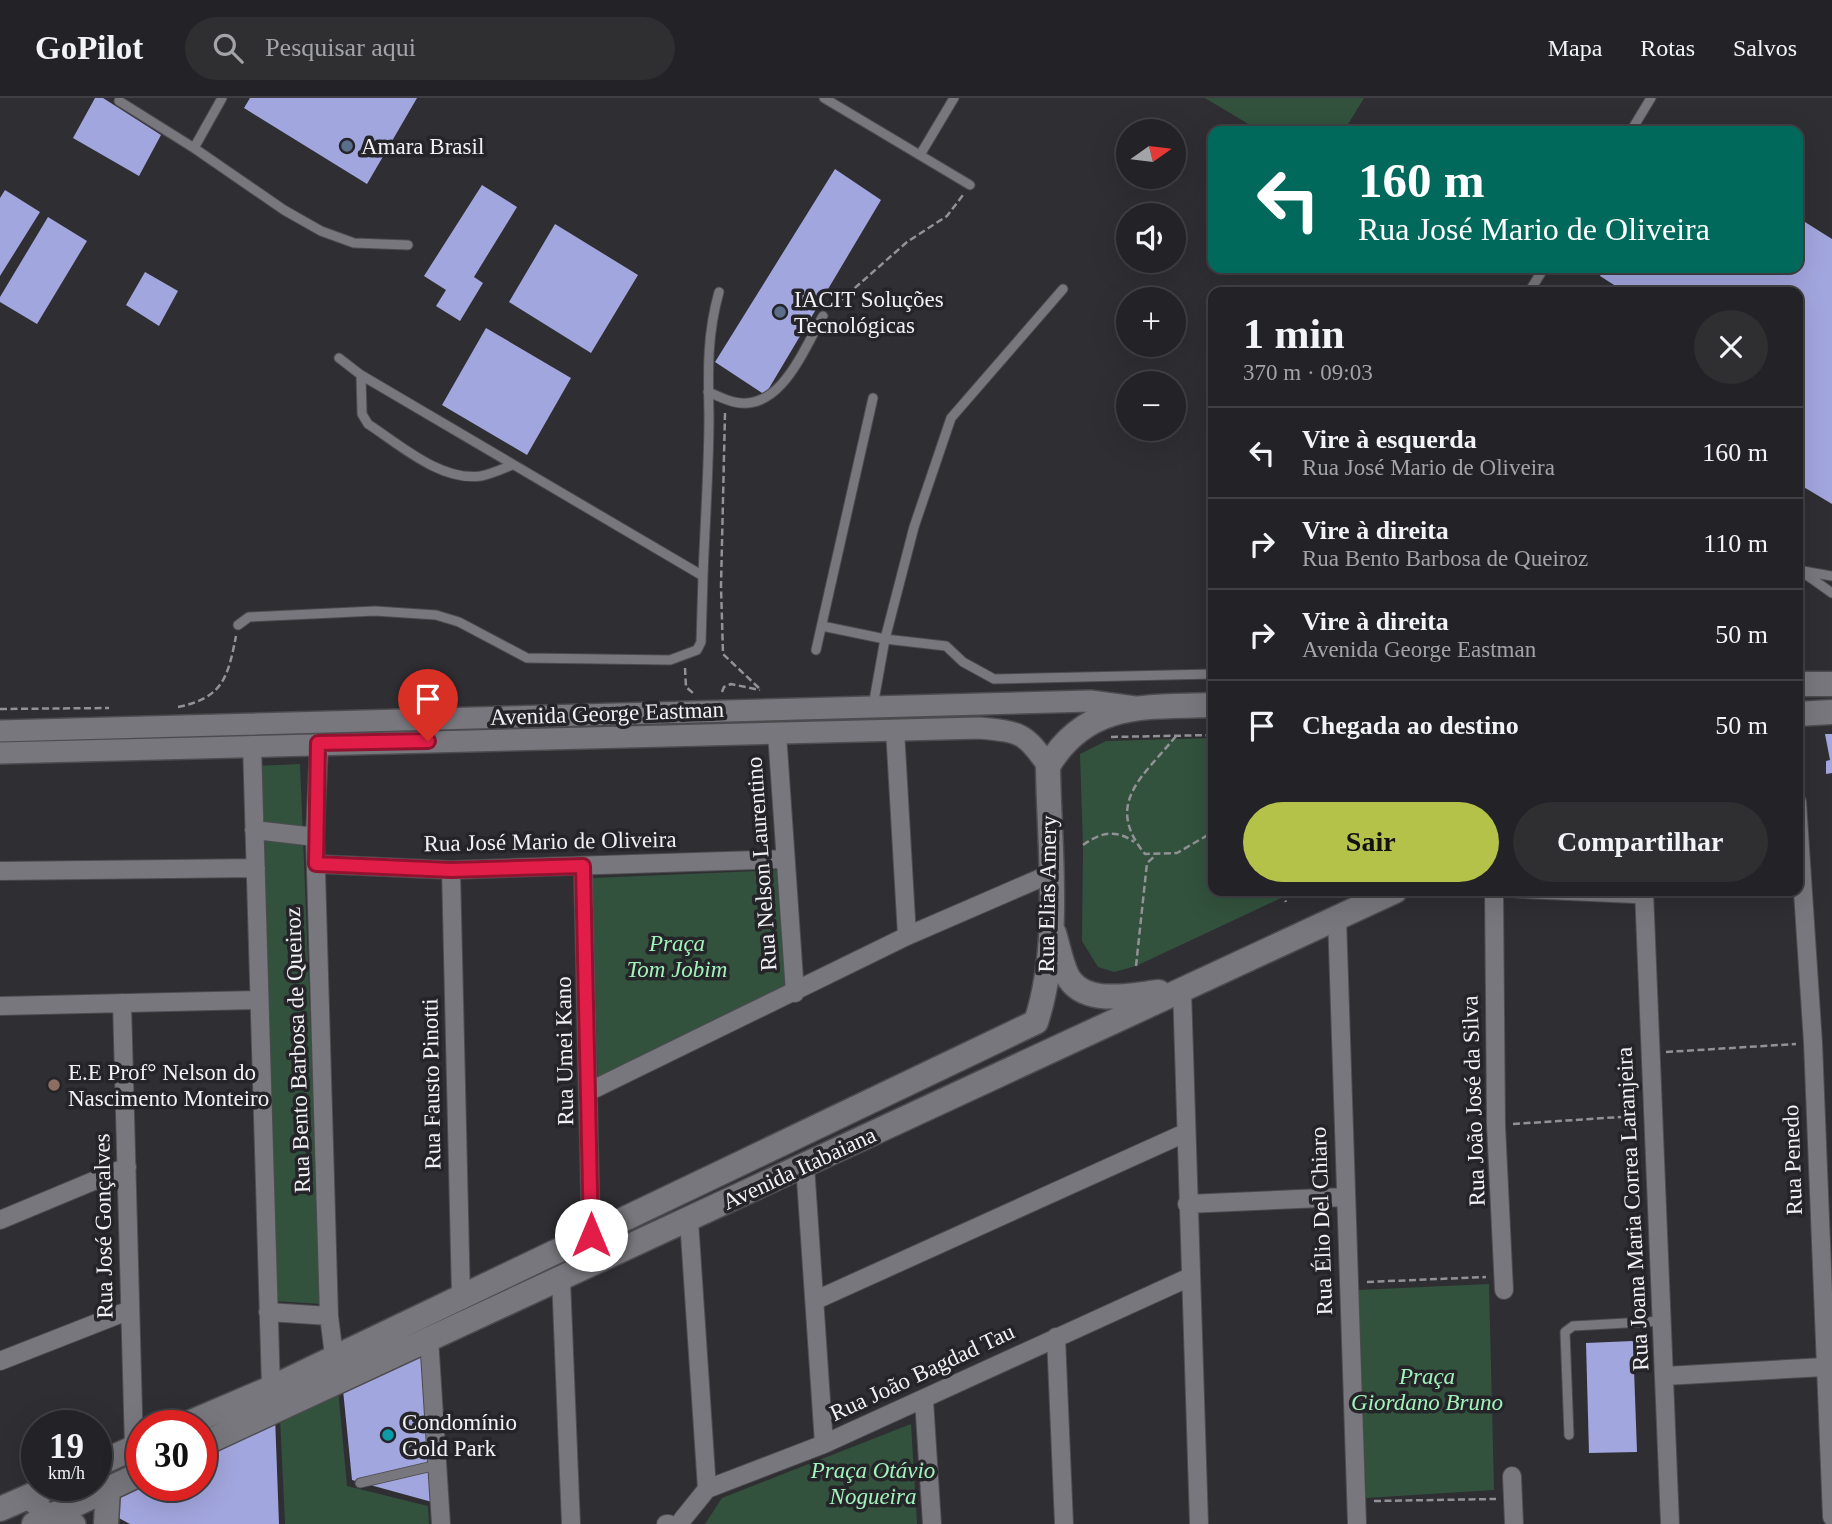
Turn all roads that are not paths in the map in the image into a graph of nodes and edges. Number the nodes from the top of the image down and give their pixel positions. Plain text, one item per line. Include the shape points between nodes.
1 (222, 98) edge
2 (824, 98) edge
3 (954, 98) edge
4 (1650, 98) edge
5 (119, 101) dead end
6 (1634, 126) edge
7 (194, 148) junction
8 (920, 155) junction
9 (970, 185) road end
10 (408, 245) dead end
11 (1063, 289) dead end
12 (719, 292) dead end
13 (823, 316) road end
14 (339, 358) dead end
15 (361, 375) junction
16 (708, 392) junction
17 (873, 398) dead end
18 (512, 466) junction
19 (1803, 570) edge
20 (1803, 571) edge
21 (703, 576) junction
22 (1832, 576) edge
23 (1832, 593) edge
24 (238, 625) road end
25 (822, 626) junction
26 (885, 639) junction
27 (816, 650) dead end
28 (1208, 674) edge
29 (1803, 684) edge
30 (1832, 684) edge
31 (1208, 705) edge
32 (873, 706) junction
33 (1137, 708) junction
34 (1832, 712) edge
35 (1803, 714) edge
36 (895, 730) junction
37 (0, 731) edge
38 (777, 733) junction
39 (318, 743) junction
40 (252, 745) junction
41 (0, 753) edge
42 (1048, 766) junction
43 (254, 830) junction
44 (316, 836) junction
45 (784, 859) junction
46 (316, 864) junction
47 (583, 866) junction
48 (256, 868) junction
49 (451, 870) junction
50 (0, 871) edge
51 (1050, 874) junction
52 (1803, 892) edge
53 (1383, 896) edge
54 (1486, 896) edge
55 (1494, 896) edge
56 (1644, 896) edge
57 (1493, 911) junction
58 (1337, 916) junction
59 (1051, 922) junction
60 (907, 936) junction
61 (1182, 989) junction
62 (795, 993) junction
63 (260, 1000) junction
64 (122, 1003) junction
65 (0, 1006) edge
66 (1035, 1021) joint
67 (590, 1091) junction
68 (1185, 1133) junction
69 (805, 1165) junction
70 (127, 1167) junction
71 (1345, 1197) junction
72 (1187, 1205) junction
73 (0, 1220) edge
74 (689, 1220) junction
75 (591, 1235) junction
76 (1190, 1277) junction
77 (561, 1278) junction
78 (1504, 1283) road end
79 (461, 1297) junction
80 (816, 1300) junction
81 (130, 1310) junction
82 (268, 1312) junction
83 (329, 1316) junction
84 (1662, 1321) junction
85 (1056, 1336) junction
86 (429, 1338) junction
87 (334, 1356) junction
88 (0, 1361) edge
89 (1824, 1367) junction
90 (1665, 1376) junction
91 (271, 1388) junction
92 (924, 1400) junction
93 (136, 1410) edge
94 (217, 1411) edge
95 (1569, 1435) dead end
96 (217, 1437) edge
97 (824, 1444) junction
98 (437, 1465) junction
99 (1512, 1476) dead end
100 (360, 1483) dead end
101 (707, 1489) junction
102 (21, 1501) edge
103 (30, 1501) edge
104 (82, 1501) edge
105 (107, 1501) edge
106 (0, 1509) edge
107 (1832, 1516) edge
108 (0, 1517) edge
109 (42, 1520) edge
110 (675, 1523) edge
111 (4, 1524) edge
112 (75, 1524) edge
113 (106, 1524) edge
114 (440, 1524) edge
115 (570, 1524) edge
116 (932, 1524) edge
117 (1064, 1524) edge
118 (1199, 1524) edge
119 (1357, 1524) edge
120 (1514, 1524) edge
121 (1670, 1524) edge

1 - 7 lane
2 - 8 lane
3 - 8 lane
4 - 6 lane
5 - 7 lane
7 - 10 lane via 321,231 354,243
8 - 9 lane
11 - 26 lane via 951,418 914,527
12 - 16 lane via 710,324
13 - 16 lane via 780,386 764,400 736,402
14 - 15 lane
15 - 18 lane
15 - 18 lane via 362,414 368,425 436,467 459,476 481,476
16 - 21 lane
17 - 25 lane
18 - 21 lane
19 - 22 lane
20 - 23 lane
21 - 24 lane via 701,642 697,650 670,660 527,659 459,622 436,615 375,611 248,617
25 - 26 lane
25 - 27 lane
26 - 28 lane via 946,646 963,662 994,679
26 - 32 lane
29 - 30 main road
31 - 33 main road, Avenida George Eastman
32 - 33 street, Avenida George Eastman via 1090,701
32 - 37 street, Avenida George Eastman
33 - 42 main road via 1111,713 1073,732
34 - 35 main road
36 - 38 street, Avenida George Eastman
36 - 42 street, Avenida George Eastman via 1017,731
36 - 60 street
38 - 39 street, Avenida George Eastman
38 - 45 street, Rua Nelson Laurentino
39 - 40 street, Avenida George Eastman
39 - 44 street, Rua Bento Barbosa de Queiroz
40 - 41 street, Avenida George Eastman
40 - 43 street, Rua Bento Barbosa de Queiroz
42 - 51 main road, Rua Elias Amery
43 - 44 street
43 - 48 street, Rua Bento Barbosa de Queiroz
44 - 46 street, Rua Bento Barbosa de Queiroz
45 - 47 street, Rua José Mario de Oliveira
45 - 62 street, Rua Nelson Laurentino
46 - 49 street, Rua José Mario de Oliveira
46 - 83 street, Rua Bento Barbosa de Queiroz
47 - 49 street, Rua José Mario de Oliveira
47 - 67 street, Rua Umei Kano
48 - 50 street
48 - 63 street, Rua Bento Barbosa de Queiroz
49 - 79 street, Rua Fausto Pinotti
51 - 59 main road, Rua Elias Amery
51 - 60 street
52 - 89 street, Rua Penedo
53 - 58 main road, Avenida Itabaiana
54 - 57 street, Rua João José da Silva
55 - 57 street, Rua João José da Silva
56 - 84 street, Rua Joana Maria Correa Laranjeira
57 - 78 street, Rua João José da Silva
58 - 61 main road, Avenida Itabaiana
58 - 71 street, Rua Élio Del Chiaro
59 - 61 main road via 1067,976 1079,991 1117,996
59 - 66 main road, Rua Elias Amery via 1044,997
60 - 62 street
61 - 68 street
61 - 69 main road, Avenida Itabaiana
62 - 67 street
63 - 64 street
63 - 82 street, Rua Bento Barbosa de Queiroz
64 - 65 street
64 - 70 street, Rua José Gonçalves
66 - 75 main road, Avenida Itabaiana
67 - 75 street, Rua Umei Kano
68 - 72 street
68 - 80 street
69 - 74 main road, Avenida Itabaiana
69 - 80 street
70 - 73 street
70 - 81 street, Rua José Gonçalves
71 - 72 street
71 - 119 street, Rua Élio Del Chiaro
72 - 76 street
74 - 77 main road, Avenida Itabaiana
74 - 101 street
75 - 79 main road, Avenida Itabaiana
76 - 85 street, Rua João Bagdad Tau
76 - 118 street
77 - 86 main road, Avenida Itabaiana
77 - 115 street
79 - 87 main road, Avenida Itabaiana
80 - 97 street
81 - 88 street
81 - 93 street, Rua José Gonçalves
82 - 83 street
82 - 91 street, Rua Bento Barbosa de Queiroz
83 - 87 street, Rua Bento Barbosa de Queiroz
84 - 90 street, Rua Joana Maria Correa Laranjeira
84 - 95 lane via 1573,1326 1565,1332
85 - 92 street, Rua João Bagdad Tau
85 - 117 street
86 - 96 main road, Avenida Itabaiana
86 - 98 street
87 - 91 main road, Avenida Itabaiana
89 - 90 street
89 - 107 street, Rua Penedo
90 - 121 street, Rua Joana Maria Correa Laranjeira
91 - 94 main road, Avenida Itabaiana
92 - 97 street, Rua João Bagdad Tau
92 - 116 street
97 - 101 street, Rua João Bagdad Tau
98 - 100 lane
98 - 114 street
99 - 120 street
101 - 110 street
102 - 106 main road
103 - 109 street
104 - 109 main road
105 - 113 main road
108 - 111 street
109 - 112 street

